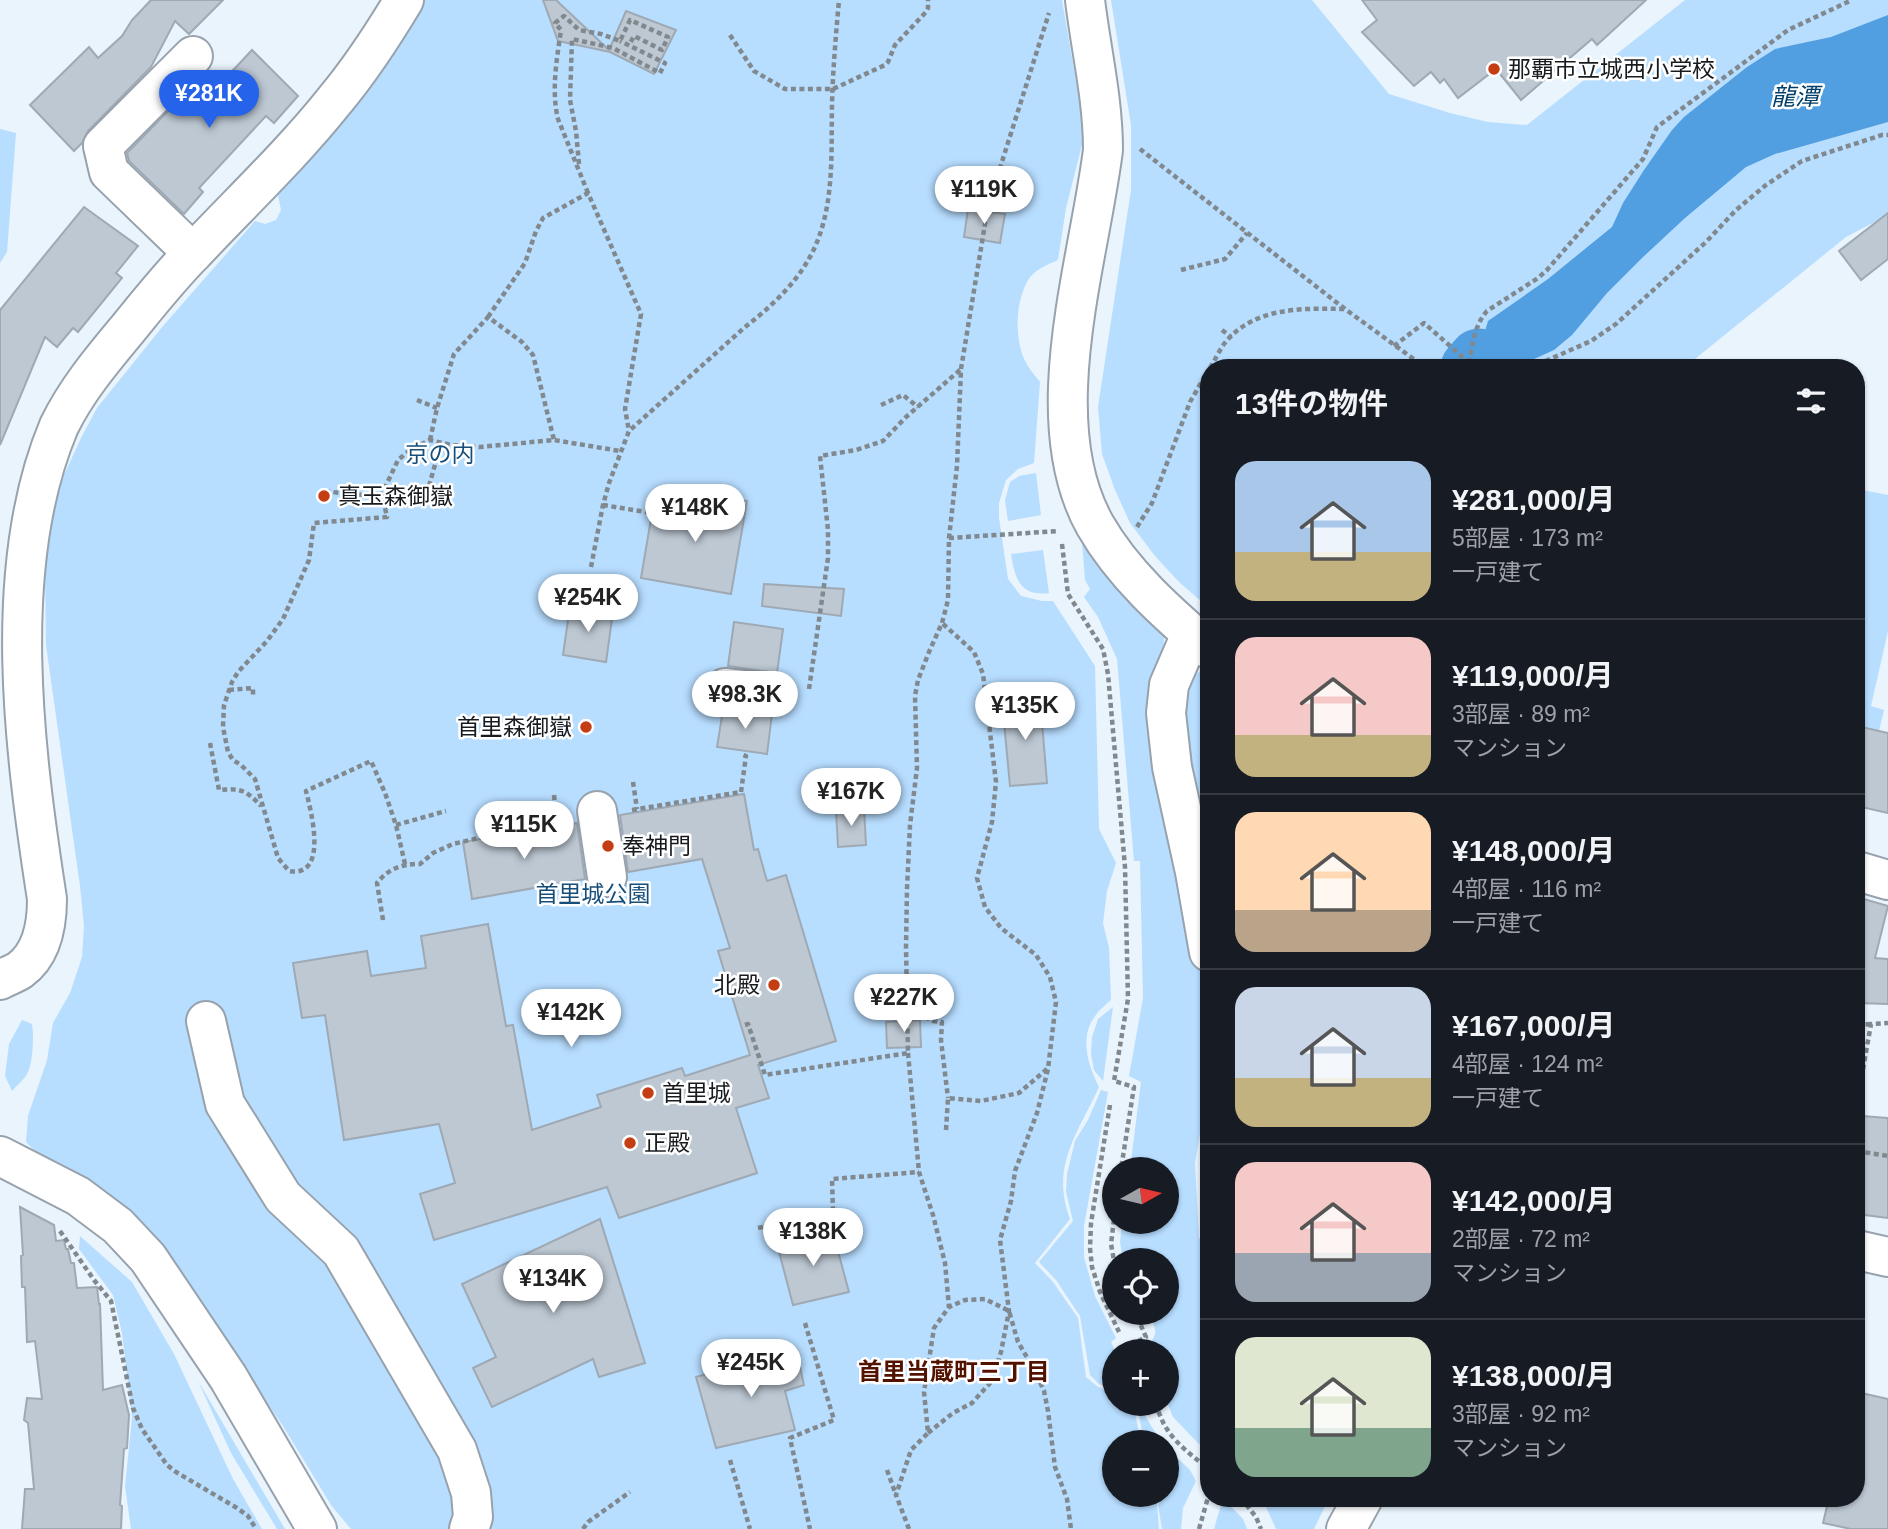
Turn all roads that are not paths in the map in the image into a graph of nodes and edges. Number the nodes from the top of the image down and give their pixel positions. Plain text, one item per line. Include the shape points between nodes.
1 (404, 0) edge
2 (1068, 3) edge
3 (193, 56) dead end
4 (193, 253) junction
5 (1200, 641) edge
6 (725, 688) dead end
7 (790, 695) road end
8 (598, 813) road end
9 (1865, 874) edge
10 (607, 877) dead end
11 (1888, 880) edge
12 (1200, 901) edge
13 (0, 980) edge
14 (206, 1021) dead end
15 (0, 1156) edge
16 (1865, 1252) edge
17 (1888, 1257) edge
18 (1358, 1507) edge
19 (317, 1529) edge
20 (469, 1529) edge
21 (1346, 1529) edge

1 - 4 street via 335,100
2 - 5 street via 1099,94 1103,128 1068,373 1072,452 1094,523 1111,550 1134,579
3 - 4 street via 103,146 109,172
4 - 13 street via 73,400 34,488 20,563 18,646 47,916 31,959
5 - 12 street via 1169,685 1167,713 1172,767
6 - 7 street
8 - 10 street
9 - 11 street
14 - 20 street via 225,1104 283,1197 341,1251 457,1450 471,1493
15 - 19 street via 78,1196 118,1226 148,1258 228,1377
16 - 17 street
18 - 21 street

